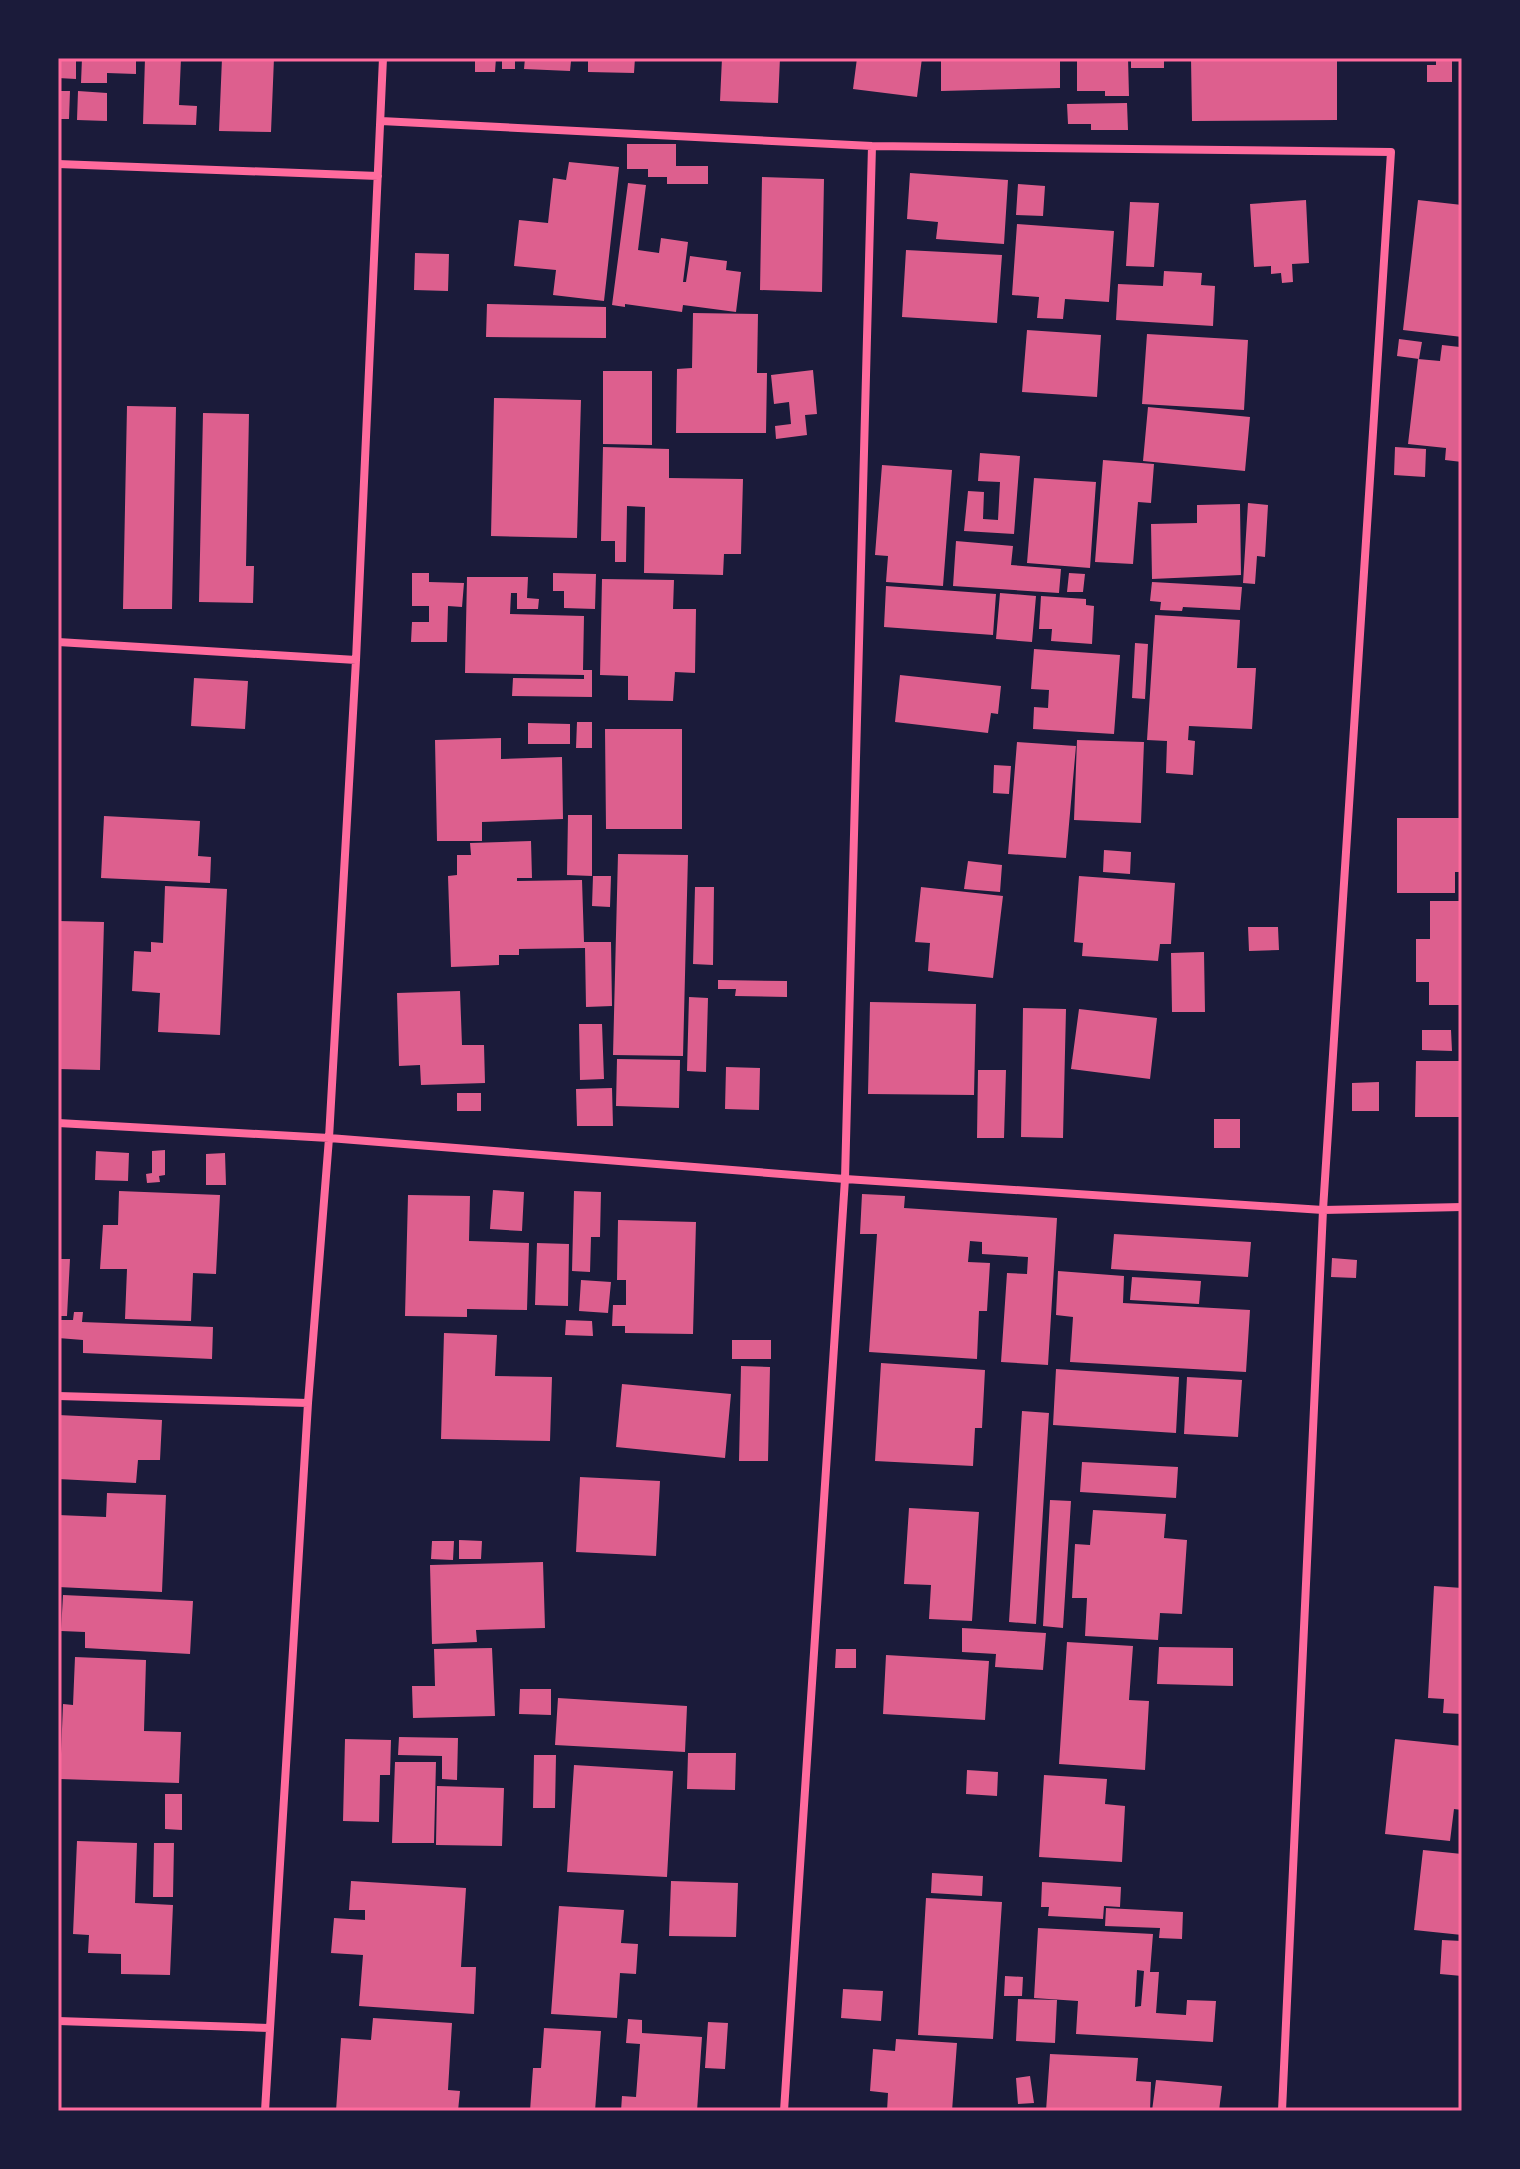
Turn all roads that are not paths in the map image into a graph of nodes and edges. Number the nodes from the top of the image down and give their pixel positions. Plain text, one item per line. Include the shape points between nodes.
1 (383, 58) edge
2 (381, 121) junction
3 (872, 146) junction
4 (58, 164) edge
5 (378, 176) junction
6 (58, 642) edge
7 (356, 660) junction
8 (58, 1123) edge
9 (329, 1138) junction
10 (845, 1179) junction
11 (1462, 1207) edge
12 (1323, 1210) junction
13 (58, 1396) edge
14 (308, 1403) junction
15 (58, 2021) edge
16 (269, 2028) junction
17 (265, 2111) edge
18 (784, 2111) edge
19 (1282, 2111) edge

1 - 2 street
2 - 3 street
2 - 5 street
3 - 10 street
3 - 12 street via 1391,152
4 - 5 street
5 - 7 street
6 - 7 street
7 - 9 street
8 - 9 street
9 - 10 street
9 - 14 street
10 - 12 street
10 - 18 street
11 - 12 street
12 - 19 street
13 - 14 street
14 - 16 street
15 - 16 street
16 - 17 street

